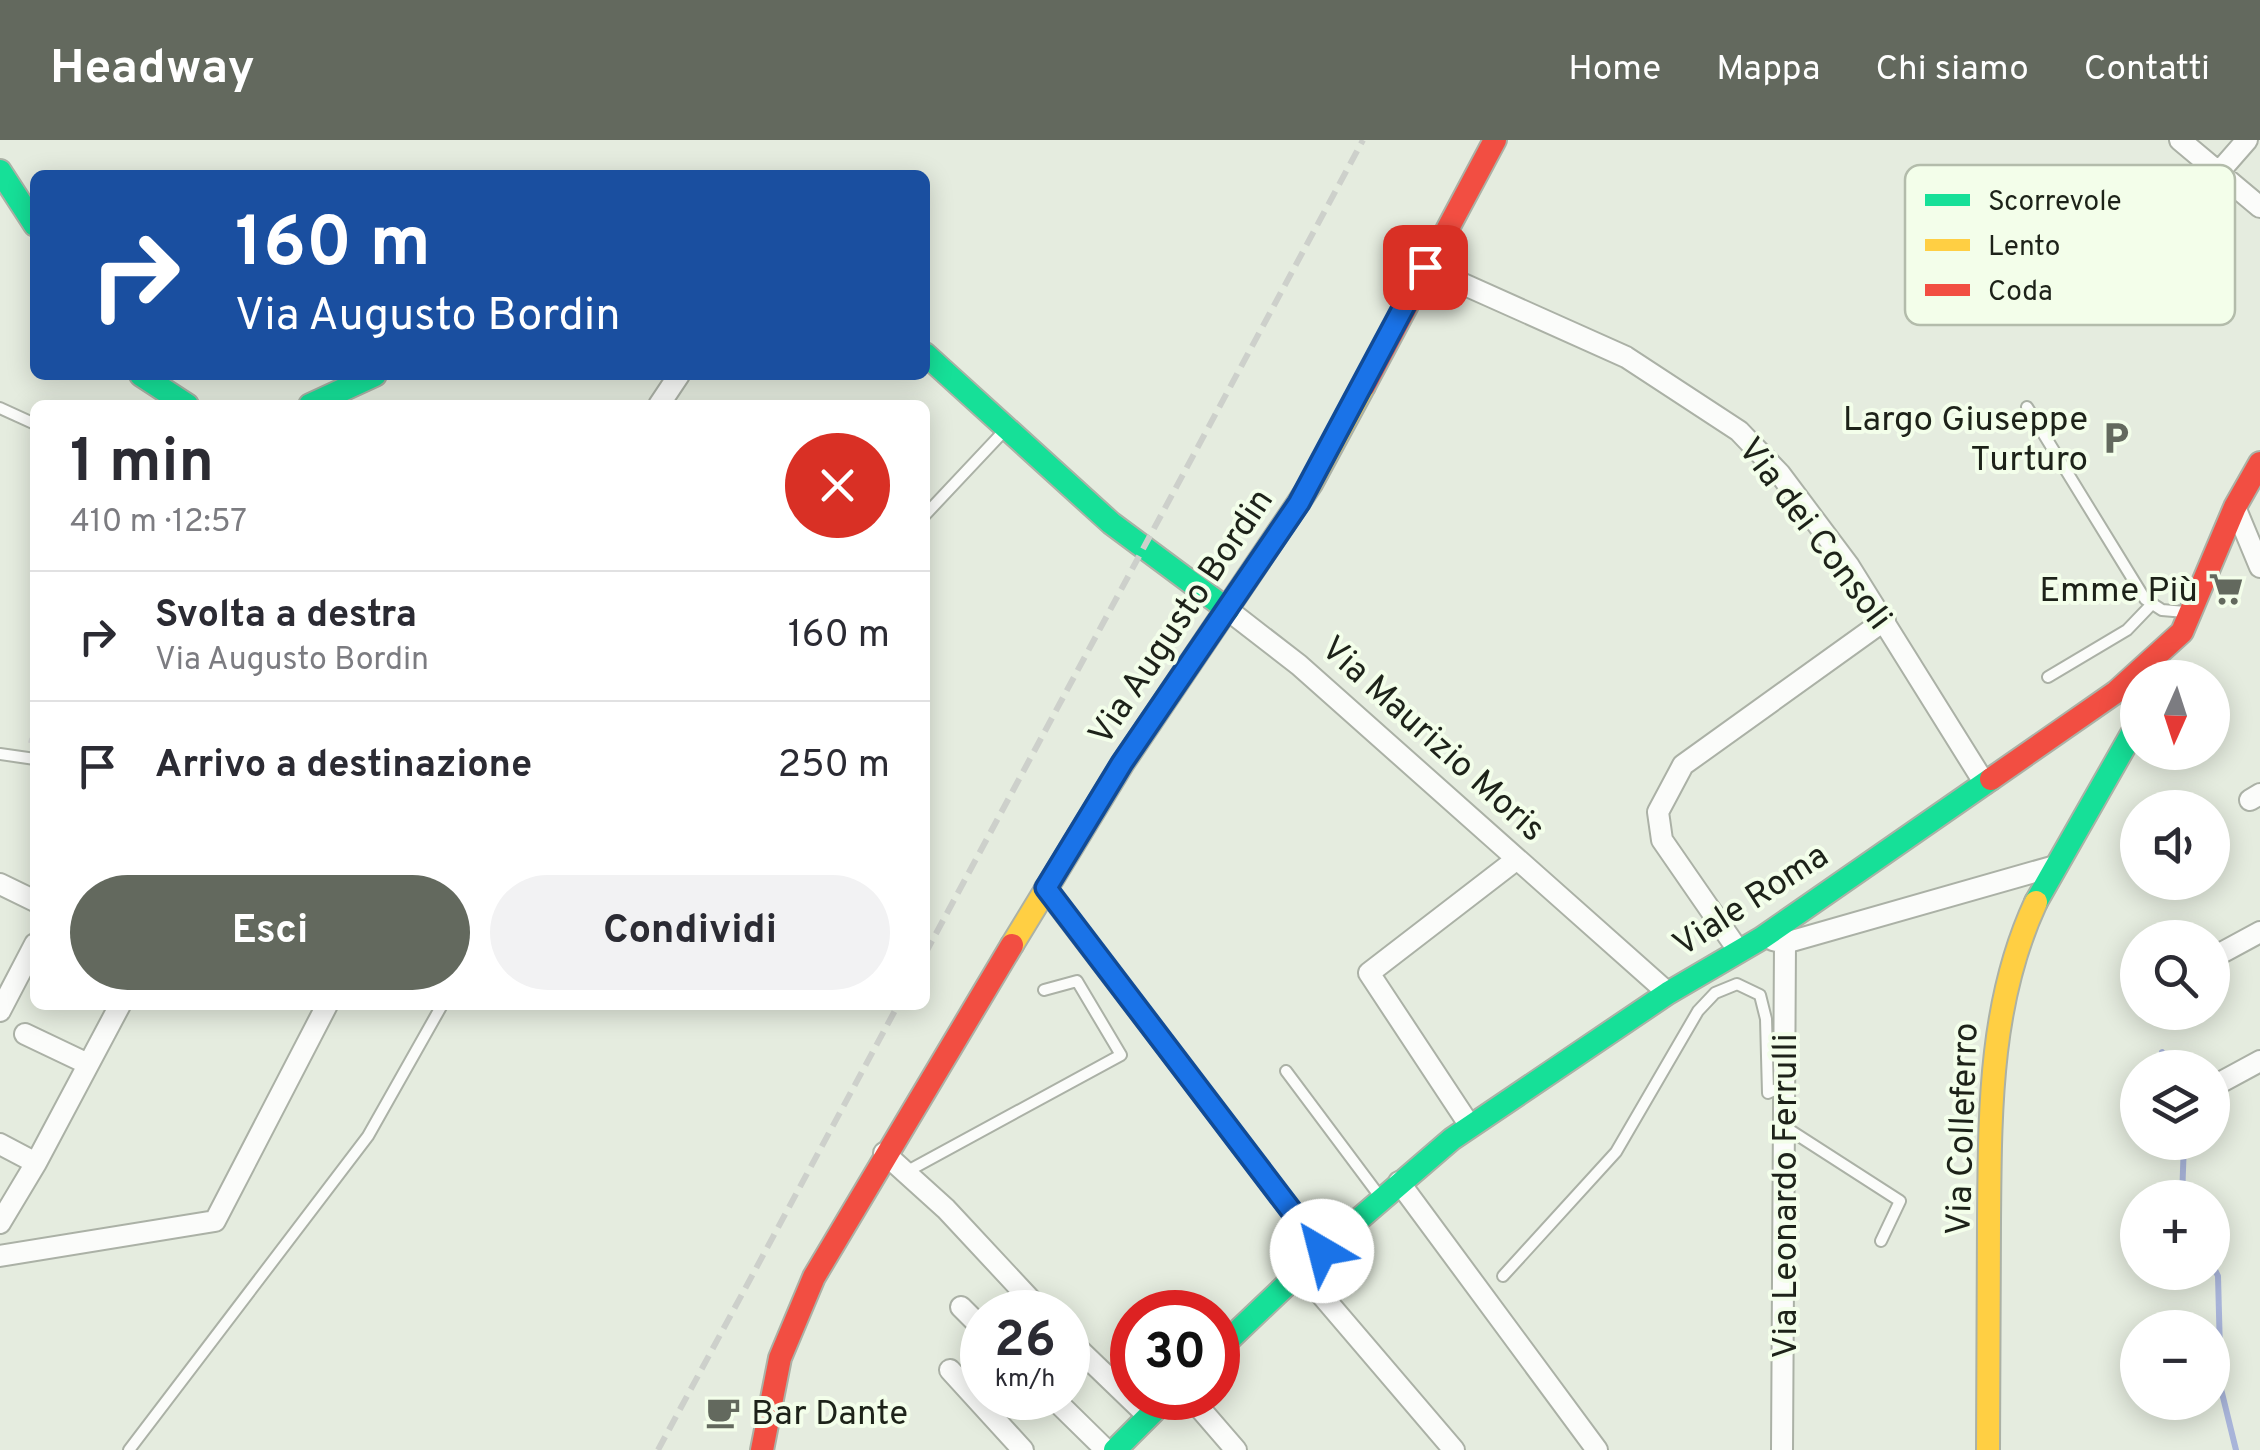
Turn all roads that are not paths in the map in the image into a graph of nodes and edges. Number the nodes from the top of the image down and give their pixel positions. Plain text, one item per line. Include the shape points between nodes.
1 (1495, 140) edge
2 (2180, 140) edge
3 (2247, 140) edge
4 (2210, 165) edge
5 (2225, 165) edge
6 (0, 171) edge
7 (2235, 186) edge
8 (2260, 207) edge
9 (30, 217) edge
10 (1425, 267) junction
11 (930, 359) edge
12 (149, 380) edge
13 (364, 380) edge
14 (179, 400) edge
15 (321, 400) edge
16 (2027, 407) dead end
17 (0, 408) edge
18 (30, 422) edge
19 (1005, 430) junction
20 (2260, 463) edge
21 (2235, 506) junction
22 (930, 510) edge
23 (2260, 567) edge
24 (2151, 605) junction
25 (1228, 610) junction
26 (1884, 620) junction
27 (2186, 622) junction
28 (2168, 660) edge
29 (2048, 677) dead end
30 (0, 754) edge
31 (30, 758) edge
32 (2120, 758) edge
33 (1985, 784) junction
34 (1518, 859) junction
35 (2055, 866) junction
36 (0, 884) edge
37 (1046, 888) junction
38 (30, 898) edge
39 (2260, 932) edge
40 (1773, 940) junction
41 (2230, 948) edge
42 (1738, 950) junction
43 (30, 953) edge
44 (1044, 990) dead end
45 (1668, 993) junction
46 (2, 1004) edge
47 (117, 1010) edge
48 (325, 1010) edge
49 (439, 1010) edge
50 (25, 1034) dead end
51 (2260, 1061) edge
52 (88, 1064) junction
53 (1286, 1071) dead end
54 (2230, 1077) edge
55 (1786, 1084) junction
56 (1470, 1126) junction
57 (1786, 1127) junction
58 (0, 1144) edge
59 (884, 1154) junction
60 (36, 1163) junction
61 (905, 1173) junction
62 (1390, 1190) junction
63 (0, 1223) edge
64 (1881, 1241) dead end
65 (1322, 1251) junction
66 (0, 1256) edge
67 (1301, 1271) junction
68 (1504, 1276) dead end
69 (1022, 1290) edge
70 (1240, 1329) edge
71 (1090, 1360) edge
72 (950, 1370) dead end
73 (1110, 1379) edge
74 (1075, 1420) edge
75 (1144, 1420) edge
76 (1210, 1420) edge
77 (762, 1449) edge
78 (130, 1450) edge
79 (1023, 1450) edge
80 (1106, 1450) edge
81 (1115, 1450) edge
82 (1236, 1450) edge
83 (1454, 1450) edge
84 (1598, 1450) edge
85 (1782, 1450) edge
86 (1988, 1450) edge

1 - 10 street, Via Augusto Bordin
2 - 4 street
3 - 5 street
6 - 9 street
7 - 8 street
10 - 25 street, Via Augusto Bordin via 1327,456
10 - 26 street, Via dei Consoli via 1626,358 1724,419 1786,480
11 - 19 street, Via Maurizio Moris
12 - 14 street
13 - 15 street
16 - 24 lane
17 - 18 lane
19 - 22 lane
19 - 25 street, Via Maurizio Moris via 1143,550
20 - 21 street, Viale Roma
21 - 23 street
21 - 27 street, Viale Roma
24 - 27 lane
24 - 29 lane via 2127,630
25 - 34 street, Via Maurizio Moris via 1300,665
25 - 37 street, Via Augusto Bordin
26 - 33 street, Via dei Consoli
26 - 42 street via 1688,760 1659,808 1662,840
27 - 28 street
27 - 33 street, Viale Roma via 2116,692
30 - 31 lane
32 - 35 street, Via Colleferro
33 - 40 street, Viale Roma
34 - 45 street, Via Maurizio Moris
34 - 56 street via 1369,974
35 - 40 street
35 - 86 street, Via Colleferro via 2014,955 1993,1056
36 - 38 street
37 - 59 street, Via Augusto Bordin
37 - 65 street
39 - 41 street
40 - 42 street, Viale Roma
40 - 55 street, Via Leonardo Ferrulli
42 - 45 street, Viale Roma
43 - 46 street
44 - 61 lane via 1077,981 1121,1055
45 - 56 street, Viale Roma
47 - 52 street
48 - 66 street via 215,1221
49 - 78 lane via 368,1136
50 - 52 street
51 - 54 street
52 - 60 street
53 - 62 lane
55 - 57 street, Via Leonardo Ferrulli
55 - 68 lane via 1768,1093 1760,995 1737,984 1715,993 1616,1152
56 - 62 street, Viale Roma
57 - 64 lane via 1900,1201
57 - 85 street, Via Leonardo Ferrulli
58 - 60 street
59 - 61 street
59 - 77 street, Via Augusto Bordin via 787,1334
60 - 63 street
61 - 69 street
62 - 65 street, Viale Roma
62 - 84 street
65 - 67 street, Viale Roma
67 - 70 street, Viale Roma
67 - 83 street
71 - 73 street
72 - 79 street
74 - 80 street
75 - 81 street
76 - 82 street

